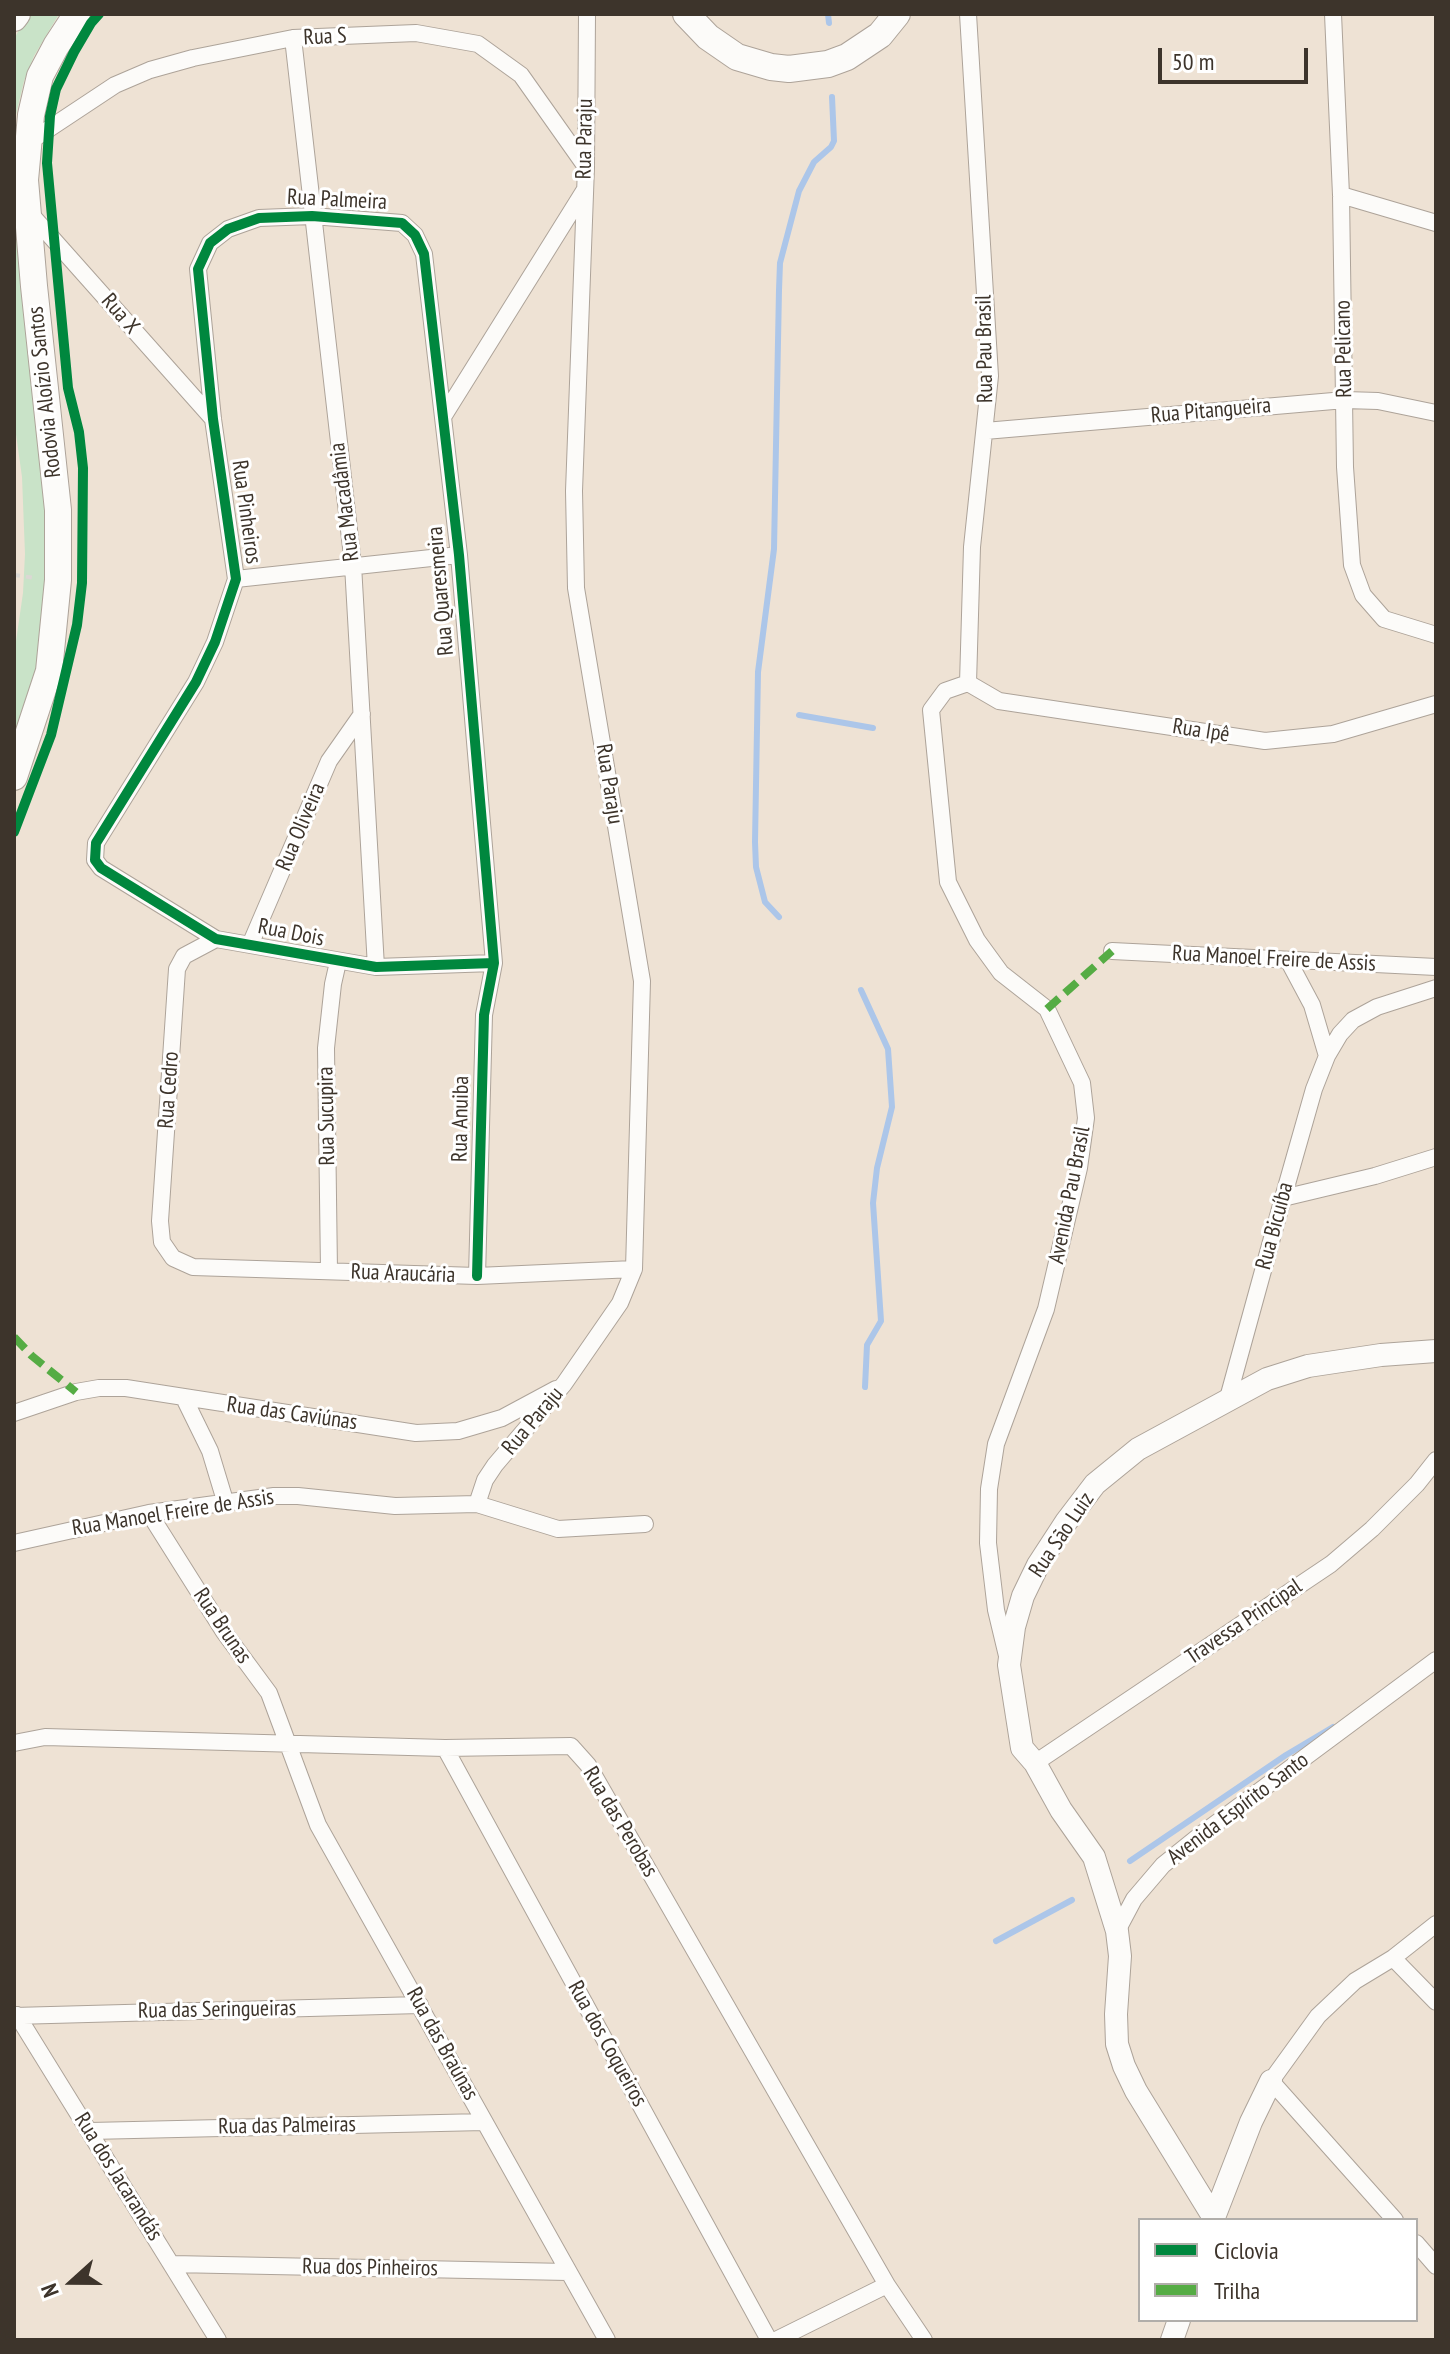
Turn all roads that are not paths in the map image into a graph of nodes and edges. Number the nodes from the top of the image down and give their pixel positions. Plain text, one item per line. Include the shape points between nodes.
1 (77, 14) edge
2 (587, 14) edge
3 (686, 14) edge
4 (897, 14) edge
5 (968, 14) edge
6 (1333, 14) edge
7 (293, 38) junction
8 (29, 142) junction
9 (586, 167) junction
10 (585, 190) junction
11 (1341, 195) junction
12 (27, 209) junction
13 (312, 216) junction
14 (402, 223) joint
15 (1436, 223) edge
16 (198, 269) joint
17 (1345, 400) junction
18 (1436, 413) edge
19 (443, 417) junction
20 (213, 419) junction
21 (985, 431) junction
22 (459, 555) junction
23 (353, 565) junction
24 (236, 579) junction
25 (1436, 635) edge
26 (968, 683) junction
27 (1436, 704) edge
28 (362, 714) junction
29 (14, 777) edge
30 (101, 868) joint
31 (216, 939) junction
32 (250, 945) junction
33 (1112, 951) dead end
34 (1288, 960) junction
35 (338, 962) junction
36 (494, 963) junction
37 (376, 967) junction
38 (1436, 967) edge
39 (1436, 988) edge
40 (1327, 1056) junction
41 (1436, 1157) edge
42 (1283, 1198) junction
43 (173, 1258) joint
44 (634, 1269) junction
45 (329, 1271) junction
46 (477, 1276) junction
47 (1436, 1351) edge
48 (564, 1384) junction
49 (184, 1398) junction
50 (1228, 1398) junction
51 (14, 1413) edge
52 (1436, 1460) edge
53 (226, 1504) junction
54 (477, 1504) junction
55 (149, 1513) junction
56 (645, 1524) dead end
57 (14, 1543) edge
58 (1436, 1660) edge
59 (1009, 1665) junction
60 (14, 1743) edge
61 (286, 1744) junction
62 (445, 1748) junction
63 (1035, 1763) junction
64 (1436, 1924) edge
65 (1117, 1931) junction
66 (1393, 1958) junction
67 (1436, 2002) edge
68 (420, 2005) junction
69 (15, 2015) edge
70 (1271, 2081) junction
71 (484, 2122) junction
72 (90, 2131) junction
73 (1212, 2218) edge
74 (1213, 2218) edge
75 (1393, 2218) edge
76 (1418, 2245) edge
77 (172, 2264) junction
78 (1436, 2266) edge
79 (568, 2272) junction
80 (887, 2285) junction
81 (218, 2340) edge
82 (607, 2340) edge
83 (769, 2340) edge
84 (776, 2340) edge
85 (924, 2340) edge

1 - 8 main road, Rodovia Aloízio Santos via 40,76
2 - 9 street, Rua Paraju
3 - 4 main road via 737,57 789,69 847,57 880,35
5 - 21 street, Rua Pau Brasil via 990,376
6 - 11 street, Rua Pelicano
7 - 8 street, Rua S via 150,70 115,85
7 - 9 street, Rua S via 416,33 478,44 521,75
7 - 13 street, Rua Macadâmia
8 - 12 main road, Rodovia Aloízio Santos
9 - 10 street, Rua Paraju
10 - 19 street
10 - 44 street, Rua Paraju via 574,491 576,588 642,981
11 - 15 street
11 - 17 street, Rua Pelicano
12 - 20 street, Rua X
12 - 29 main road, Rodovia Aloízio Santos via 58,510 58,580 49,671
13 - 14 street, Rua Palmeira
13 - 16 street, Rua Palmeira via 259,218 228,229 210,243
13 - 23 street, Rua Macadâmia
14 - 19 street, Rua Quaresmeira via 424,254
16 - 20 street, Rua Pinheiros
17 - 18 street, Rua Pitangueira
17 - 21 street, Rua Pitangueira
17 - 25 street, Rua Pelicano via 1348,526 1352,565 1363,595 1384,619
19 - 22 street, Rua Quaresmeira
20 - 24 street, Rua Pinheiros
21 - 26 street, Rua Pau Brasil via 972,547
22 - 23 street
22 - 36 street, Rua Quaresmeira
23 - 24 street
23 - 28 street, Rua Macadâmia
24 - 30 street, Rua Pinheiros via 196,682 96,843 95,860
26 - 27 street, Rua Ipê via 999,701 1265,741 1333,734
26 - 59 street, Avenida Pau Brasil via 945,691 931,710 948,882 977,940 1001,973 1047,1009 1082,1083 1086,1118 1046,1309 996,1444 989,1489 994,1597
28 - 32 street, Rua Oliveira via 329,761
28 - 37 street, Rua Macadâmia
30 - 31 street, Rua Dois
31 - 32 street, Rua Dois
31 - 43 street, Rua Cedro via 184,956 177,969 160,1221 162,1242
32 - 35 street, Rua Dois
33 - 34 street, Rua Manoel Freire de Assis
34 - 38 street, Rua Manoel Freire de Assis
34 - 40 street via 1312,1005
35 - 37 street, Rua Dois
35 - 45 street, Rua Sucupira via 326,1048
36 - 37 street, Rua Dois
36 - 46 street, Rua Anuiba via 484,1015
39 - 40 street, Rua Bicuíba via 1353,1020
40 - 42 street, Rua Bicuíba
41 - 42 street
42 - 50 street, Rua Bicuíba
43 - 45 street, Rua Araucária via 193,1267
44 - 46 street, Rua Araucária
44 - 48 street, Rua Paraju via 620,1303
45 - 46 street, Rua Araucária
47 - 50 street, Rua São Luiz via 1308,1366
48 - 49 street, Rua das Caviúnas via 502,1418 458,1431 416,1433
48 - 54 street, Rua Paraju via 495,1465
49 - 51 street, Rua das Caviúnas via 99,1388
49 - 53 street via 210,1451
50 - 59 street, Rua São Luiz via 1138,1449 1095,1484 1038,1565 1023,1596
52 - 63 street, Travessa Principal via 1331,1564
53 - 54 street, Rua Manoel Freire de Assis via 286,1496 395,1506
53 - 55 street, Rua Manoel Freire de Assis
54 - 56 street, Rua Manoel Freire de Assis via 558,1529
55 - 57 street, Rua Manoel Freire de Assis
55 - 61 street, Rua Brunas via 269,1693
58 - 65 street, Avenida Espírito Santo via 1163,1865 1134,1899
59 - 63 street, Rua São Luiz via 1022,1748
60 - 61 street, Rua das Perobas via 45,1737
61 - 62 street, Rua das Perobas
61 - 68 street, Rua das Braúnas via 318,1825
62 - 80 street, Rua das Perobas via 571,1746 588,1765
62 - 83 street, Rua dos Coqueiros
63 - 65 street, Rua São Luiz via 1094,1857
64 - 66 street
65 - 73 street via 1117,2044 1124,2066
66 - 67 street
66 - 70 street via 1355,1981 1318,2016
68 - 69 street, Rua das Seringueiras
68 - 71 street, Rua das Braúnas
69 - 72 street, Rua dos Jacarandás
70 - 74 street
70 - 75 street
71 - 72 street, Rua das Palmeiras
71 - 79 street, Rua das Braúnas
72 - 77 street, Rua dos Jacarandás
76 - 78 street
77 - 79 street, Rua dos Pinheiros
77 - 81 street, Rua dos Jacarandás
79 - 82 street, Rua das Braúnas
80 - 84 street
80 - 85 street, Rua das Perobas

